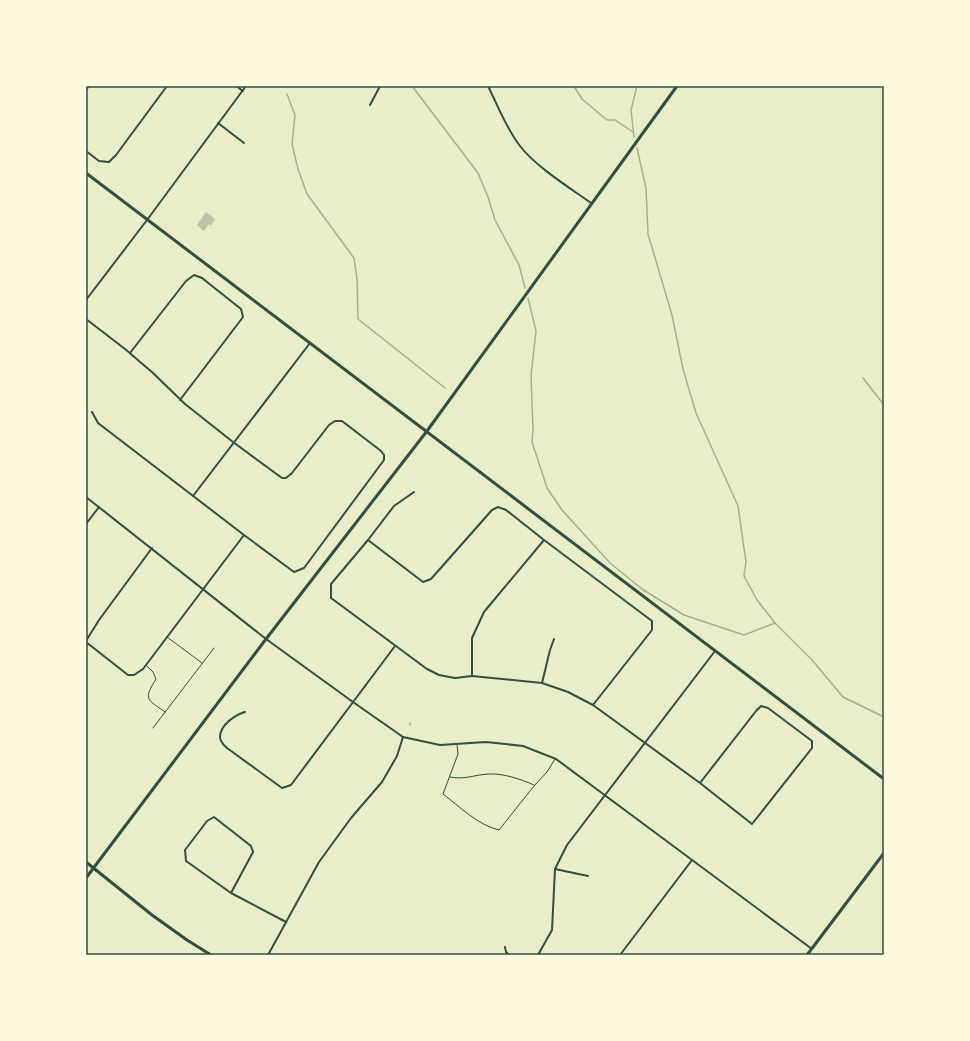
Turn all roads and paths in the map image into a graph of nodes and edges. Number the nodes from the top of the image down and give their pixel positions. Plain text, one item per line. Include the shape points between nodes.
1 (89, 86) edge
2 (167, 86) edge
3 (236, 86) edge
4 (246, 86) edge
5 (380, 86) edge
6 (488, 86) edge
7 (677, 86) edge
8 (86, 90) edge
9 (243, 91) junction
10 (370, 105) dead end
11 (218, 123) junction
12 (244, 143) dead end
13 (86, 150) edge
14 (86, 173) edge
15 (592, 203) junction
16 (147, 220) junction
17 (86, 300) edge
18 (86, 319) edge
19 (310, 343) junction
20 (130, 353) junction
21 (180, 400) junction
22 (92, 412) dead end
23 (427, 431) junction
24 (233, 442) junction
25 (414, 492) dead end
26 (193, 496) junction
27 (86, 497) edge
28 (98, 507) junction
29 (86, 524) edge
30 (244, 535) junction
31 (368, 540) junction
32 (544, 540) junction
33 (152, 548) junction
34 (203, 589) junction
35 (167, 636) junction
36 (266, 639) junction
37 (554, 639) dead end
38 (86, 641) edge
39 (395, 646) junction
40 (214, 648) dead end
41 (715, 650) junction
42 (202, 663) junction
43 (145, 665) junction
44 (472, 676) junction
45 (542, 683) junction
46 (353, 702) junction
47 (594, 704) junction
48 (166, 712) junction
49 (245, 712) dead end
50 (154, 728) dead end
51 (403, 736) junction
52 (457, 744) junction
53 (645, 744) junction
54 (556, 759) junction
55 (450, 777) junction
56 (884, 779) edge
57 (700, 783) junction
58 (534, 786) junction
59 (606, 796) junction
60 (884, 853) edge
61 (692, 860) junction
62 (86, 862) edge
63 (94, 868) junction
64 (555, 869) junction
65 (588, 876) dead end
66 (86, 878) edge
67 (231, 893) junction
68 (286, 922) junction
69 (506, 947) dead end
70 (812, 949) junction
71 (211, 955) edge
72 (268, 955) edge
73 (509, 955) edge
74 (538, 955) edge
75 (620, 955) edge
76 (807, 955) edge

1 - 8 street
2 - 13 street via 109,162 99,161
3 - 9 street
4 - 9 street
5 - 10 street
6 - 15 street via 513,136 525,152
7 - 15 street
9 - 11 street
11 - 12 street
11 - 16 street
14 - 16 street
15 - 23 street
16 - 17 street
16 - 19 street
18 - 20 street
19 - 23 street
19 - 24 street
20 - 21 street
20 - 21 street via 186,281 194,275 202,278 241,309 243,317
21 - 24 street
22 - 26 street via 98,423
23 - 36 street
23 - 41 street
24 - 26 street
24 - 30 street via 278,476 286,478 329,425 339,420 382,451 385,458 304,568 294,572
25 - 31 street via 394,506
26 - 30 street
27 - 28 street
28 - 29 street
28 - 33 street
30 - 34 street
31 - 32 street via 422,582 430,579 492,510 498,507 506,510
31 - 39 street via 331,584 331,598
32 - 44 street via 484,612 472,638
32 - 47 street via 652,621 652,630
33 - 34 street
33 - 38 street
34 - 35 street
34 - 36 street
35 - 42 lane
35 - 43 street
36 - 46 street
36 - 63 street
37 - 45 street
38 - 43 street via 128,675 134,675
39 - 44 street via 439,676
39 - 46 street
40 - 42 lane
41 - 53 street
41 - 56 street
42 - 48 lane
43 - 48 lane via 156,679 147,695 150,701
44 - 45 street
45 - 47 street
46 - 49 street via 291,785 282,788 222,743 220,737 224,727 236,715
46 - 51 street
47 - 53 street
48 - 50 lane
51 - 52 street via 440,745
51 - 68 street via 397,756 382,782 351,818 319,862
52 - 54 street via 486,742 523,746
52 - 55 lane via 458,754
53 - 57 street
53 - 59 street
54 - 58 lane
54 - 59 street
55 - 58 lane via 459,779 489,774 521,779
55 - 58 lane via 443,794 475,819 499,830
57 - 57 street via 752,824 812,748 812,742 768,708 761,706
59 - 61 street
59 - 64 street via 567,845
60 - 70 street
61 - 70 street
61 - 75 street
62 - 63 street
63 - 66 street
63 - 71 street via 152,915
64 - 65 street
64 - 74 street via 552,930
67 - 67 street via 186,861 184,850 207,820 214,817 251,846 252,852
67 - 68 street
68 - 72 street
69 - 73 street
70 - 76 street

